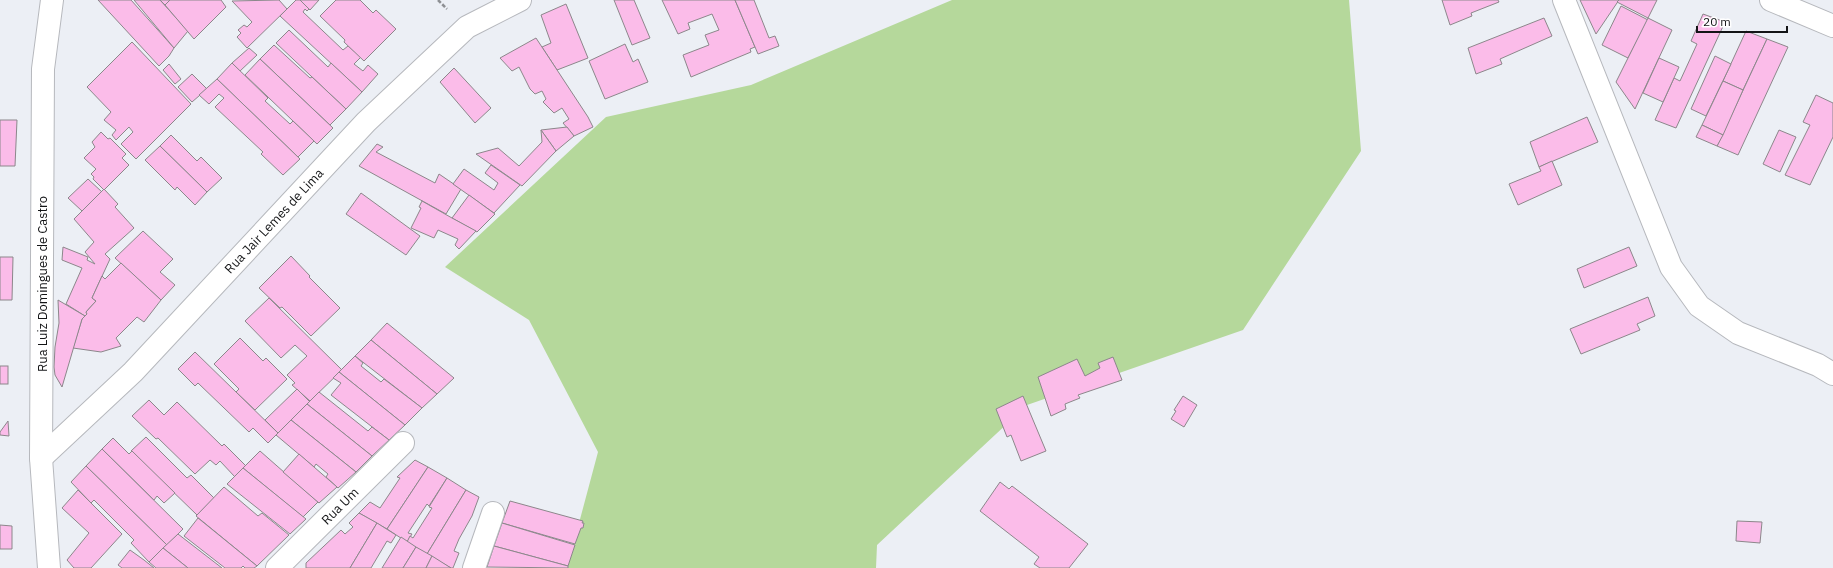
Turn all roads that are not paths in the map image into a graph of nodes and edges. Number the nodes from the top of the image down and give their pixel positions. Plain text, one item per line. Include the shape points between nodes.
1 (52, 0) edge
2 (520, 0) edge
3 (1564, 0) edge
4 (1771, 0) edge
5 (1833, 26) edge
6 (1833, 374) edge
7 (403, 443) dead end
8 (41, 458) junction
9 (493, 513) dead end
10 (49, 568) edge
11 (277, 568) edge
12 (474, 568) edge

1 - 8 street, Rua Luiz Domingues de Castro via 44,69
2 - 8 street, Rua Jair Lemes de Lima via 467,26 366,122 133,372
3 - 6 street via 1671,267 1699,306 1738,333 1818,365
4 - 5 street
7 - 11 street, Rua Um
8 - 10 street, Rua Luiz Domingues de Castro
9 - 12 street

